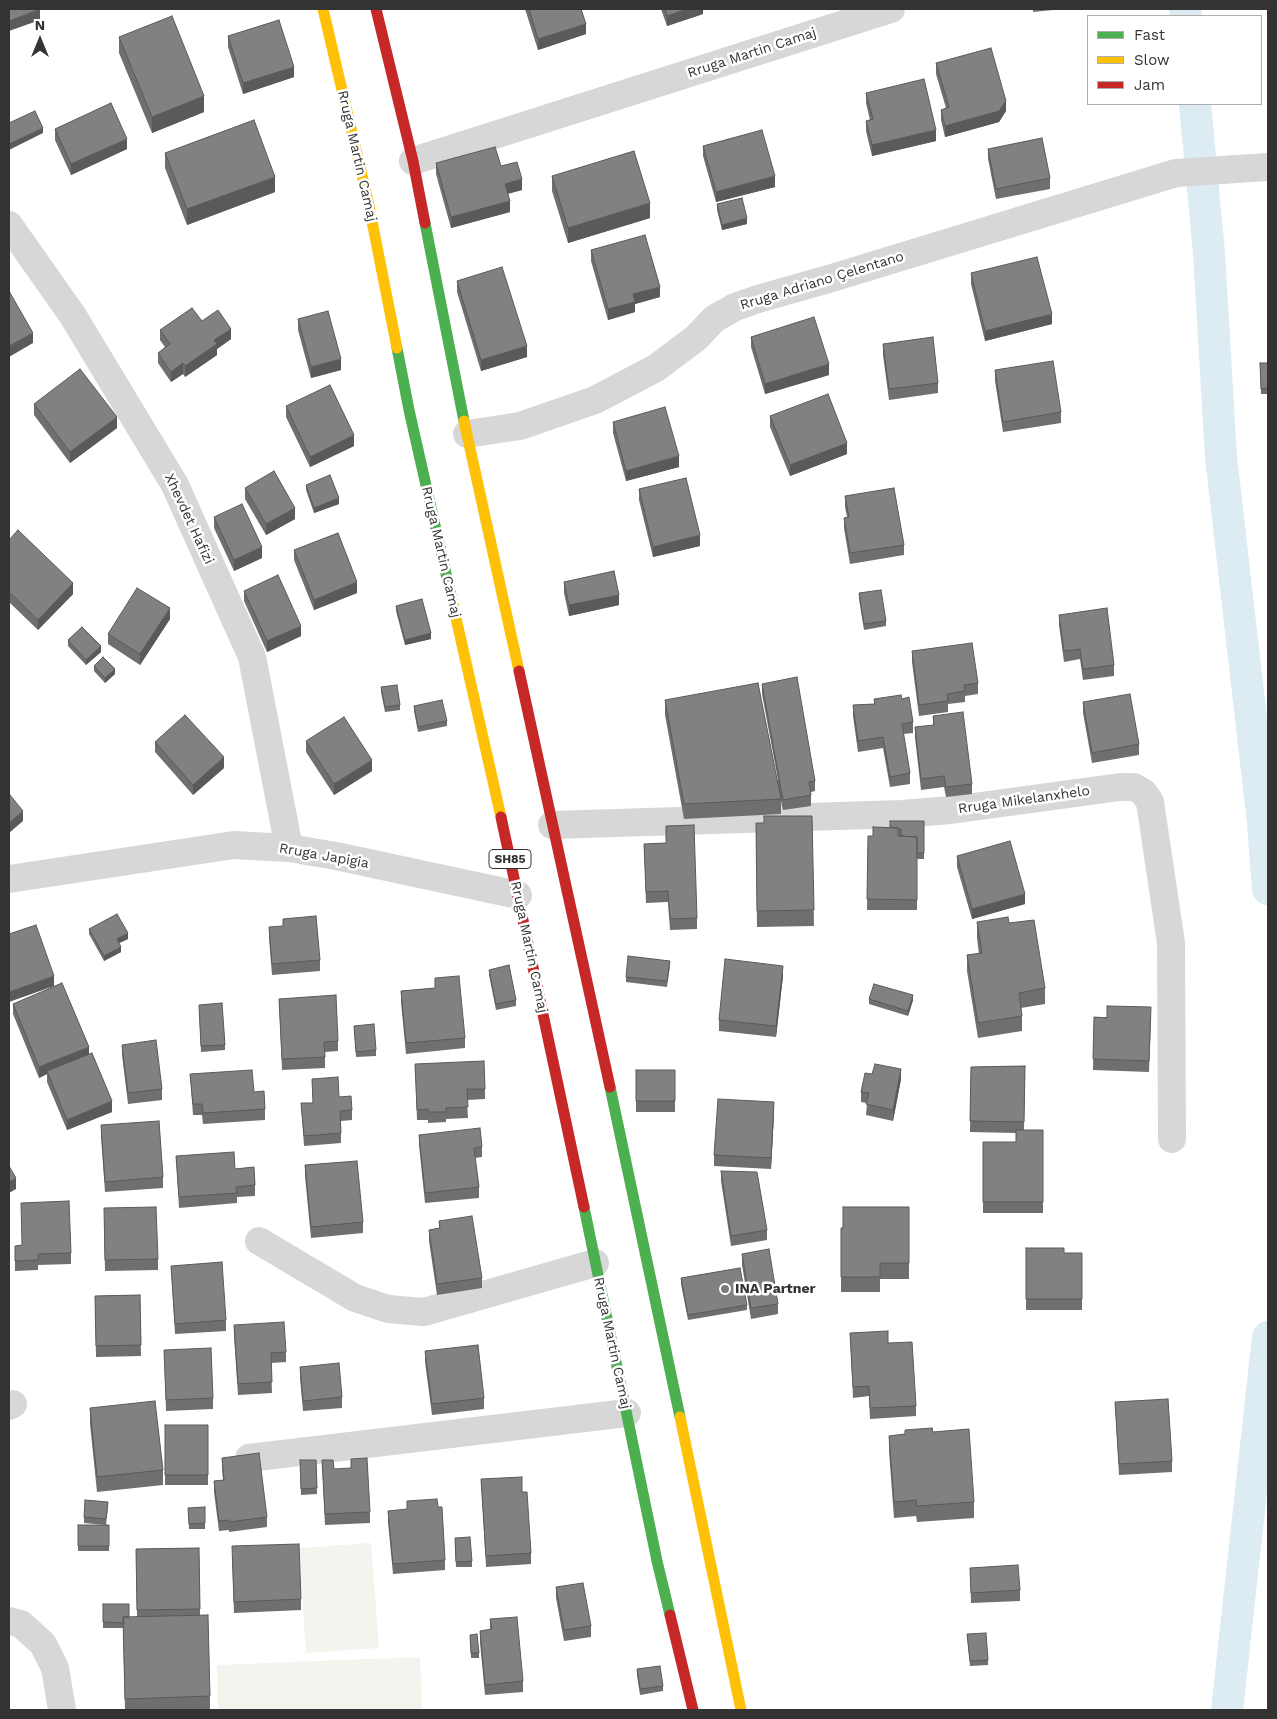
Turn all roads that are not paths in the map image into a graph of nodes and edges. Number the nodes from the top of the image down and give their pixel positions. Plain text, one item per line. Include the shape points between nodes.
1 (323, 9) edge
2 (376, 9) edge
3 (890, 9) edge
4 (413, 161) junction
5 (1262, 167) edge
6 (9, 225) edge
7 (467, 434) junction
8 (552, 826) junction
9 (289, 848) junction
10 (9, 879) edge
11 (518, 896) junction
12 (1172, 1139) dead end
13 (259, 1241) dead end
14 (595, 1263) junction
15 (627, 1413) junction
16 (249, 1458) edge
17 (9, 1621) edge
18 (62, 1710) edge
19 (693, 1710) edge
20 (741, 1710) edge

1 - 11 highway, Rruga Martin Camaj / SH85 via 368,201 409,410
2 - 4 highway
3 - 4 street, Rruga Martin Camaj
4 - 7 highway
5 - 7 street, Rruga Adriano Çelentano via 1176,173 735,307 714,319 696,338 656,368 595,400 520,426
6 - 9 street, Xhevdet Hafizi via 73,316 179,494 252,658
7 - 8 highway
8 - 12 street, Rruga Mikelanxhelo via 902,814 1134,787 1150,802 1171,944
8 - 20 highway
9 - 10 street, Rruga Japigia via 234,845
9 - 11 street, Rruga Japigia
11 - 14 highway, Rruga Martin Camaj / SH85
13 - 14 street via 355,1298 388,1309 424,1312
14 - 15 highway, Rruga Martin Camaj / SH85
15 - 16 street
15 - 19 highway, Rruga Martin Camaj / SH85 via 657,1562
17 - 18 street via 21,1624 43,1644 55,1668

